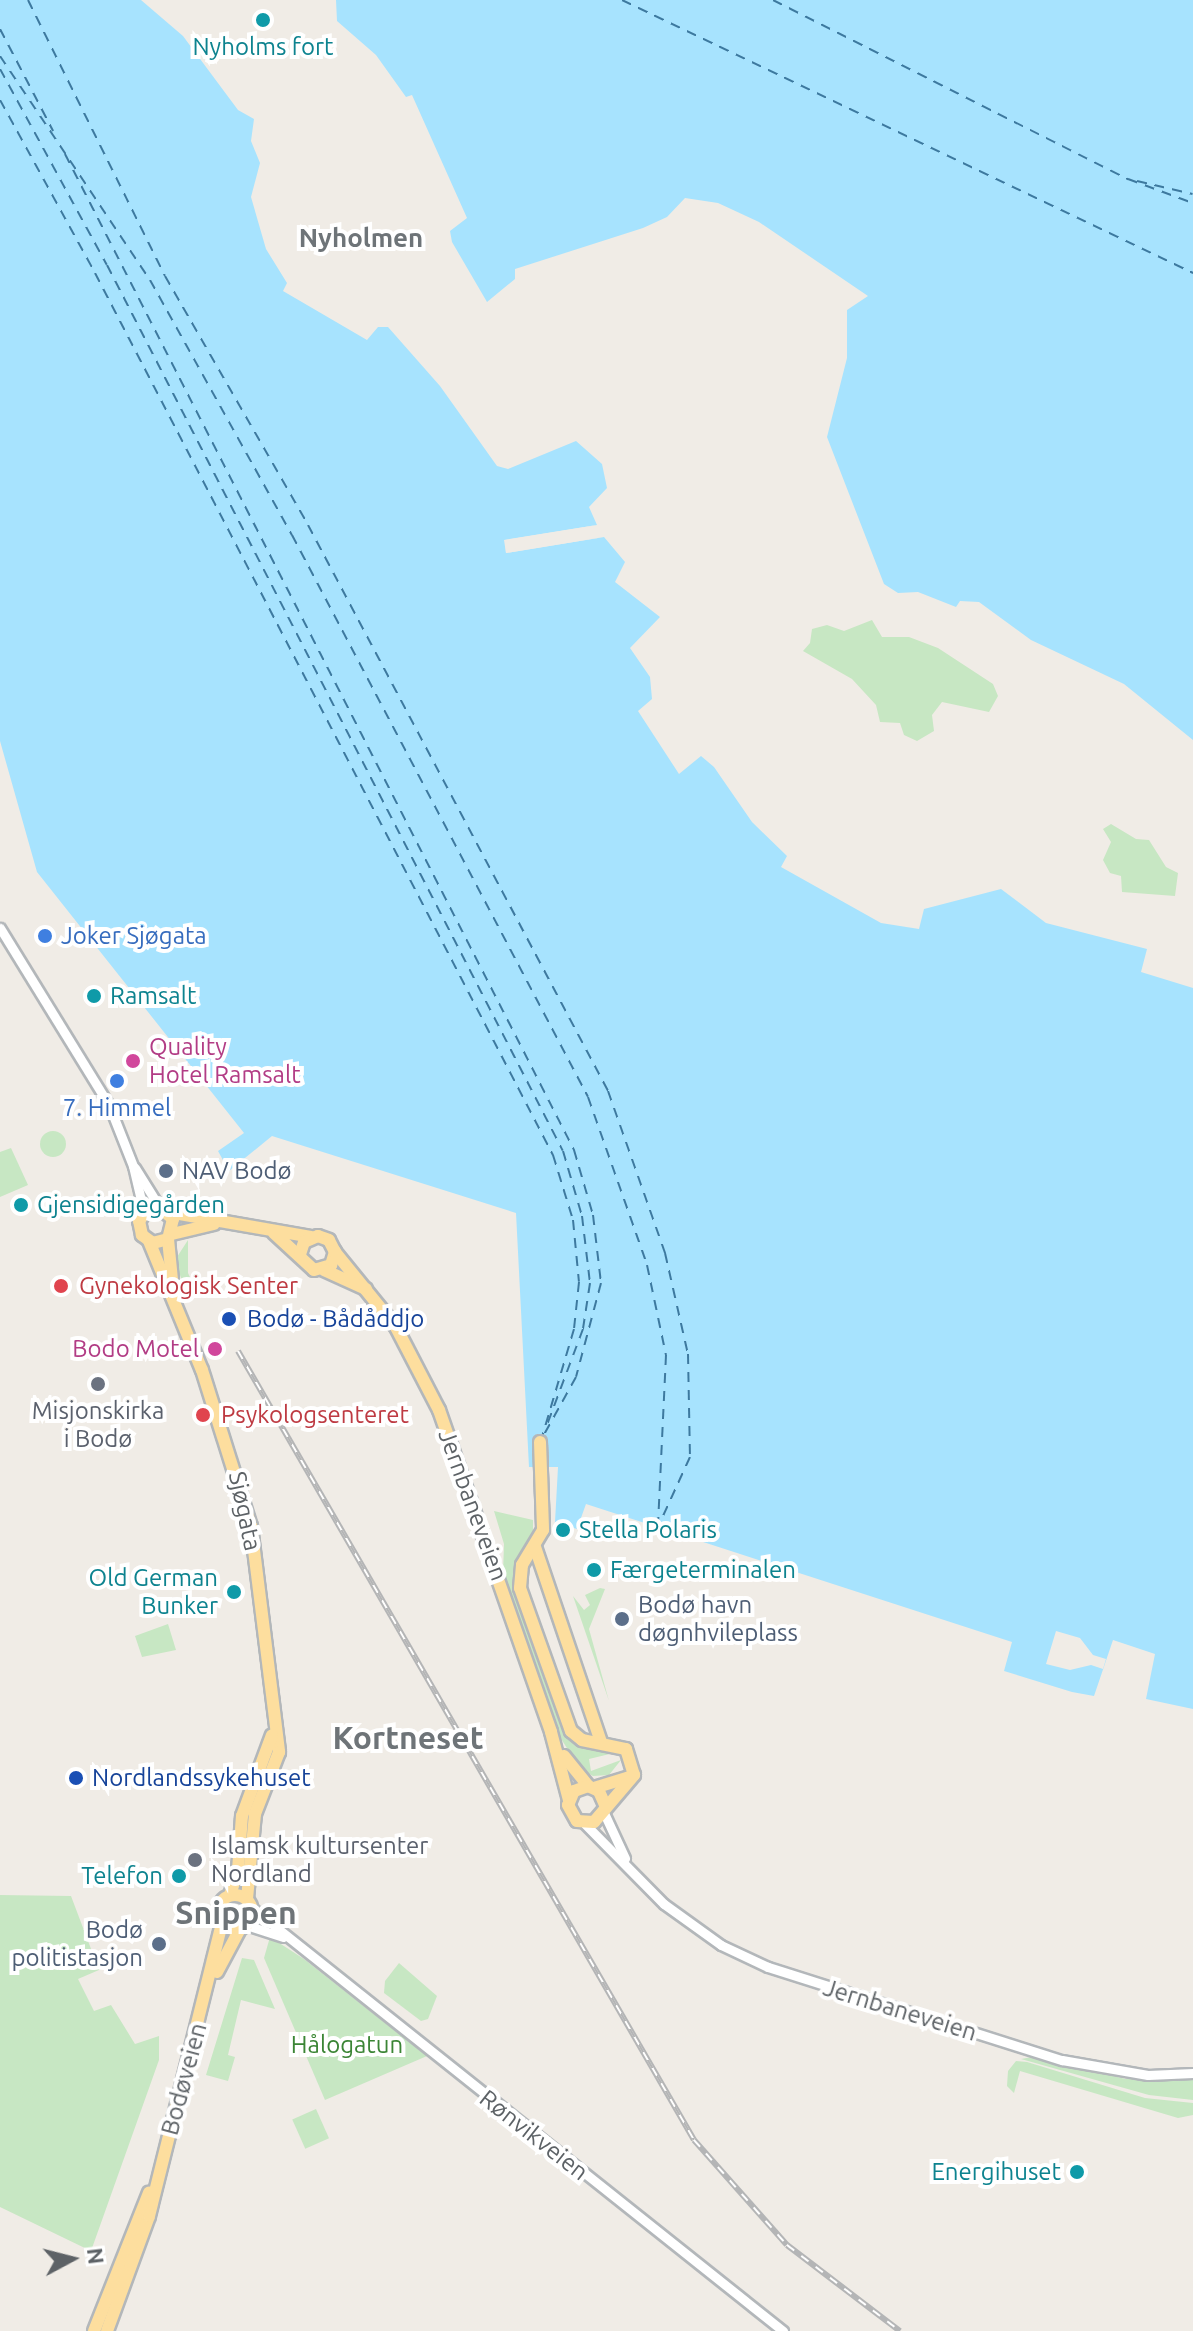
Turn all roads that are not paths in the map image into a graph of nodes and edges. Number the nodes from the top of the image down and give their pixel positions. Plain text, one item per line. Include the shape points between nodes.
1 (0, 928) edge
2 (133, 1166) junction
3 (164, 1210) junction
4 (144, 1213) junction
5 (221, 1224) junction
6 (274, 1233) junction
7 (170, 1236) junction
8 (311, 1237) junction
9 (149, 1241) junction
10 (335, 1252) junction
11 (300, 1254) junction
12 (324, 1270) junction
13 (369, 1291) junction
14 (178, 1307) junction
15 (540, 1442) dead end
16 (535, 1547) junction
17 (273, 1724) junction
18 (551, 1732) junction
19 (601, 1742) junction
20 (634, 1775) junction
21 (591, 1787) junction
22 (569, 1800) junction
23 (605, 1810) junction
24 (585, 1824) junction
25 (636, 1874) junction
26 (230, 1895) junction
27 (249, 1904) junction
28 (222, 1924) junction
29 (243, 1927) junction
30 (286, 1938) junction
31 (208, 1988) junction
32 (1193, 2073) edge
33 (159, 2169) junction
34 (94, 2331) edge
35 (107, 2331) edge
36 (783, 2331) edge

1 - 2 street, Sjøgata via 109,1105
2 - 3 street, Sjøgata
2 - 4 street, Sjøgata
3 - 4 highway
3 - 5 highway, Jernbaneveien
3 - 7 highway, Sjøgata
4 - 9 highway, Sjøgata via 139,1230
5 - 6 highway, Jernbaneveien
5 - 7 highway, Jernbaneveien
6 - 8 highway, Jernbaneveien
6 - 11 highway, Jernbaneveien
7 - 9 highway
7 - 14 highway, Sjøgata
8 - 10 highway, Jernbaneveien via 326,1238
8 - 11 highway
9 - 14 highway, Sjøgata
10 - 12 highway
10 - 13 highway, Jernbaneveien
11 - 12 highway, Jernbaneveien via 308,1268
12 - 13 highway, Jernbaneveien
13 - 18 highway, Jernbaneveien via 396,1327 439,1410
14 - 17 highway, Sjøgata via 248,1506
15 - 16 highway via 543,1530
16 - 19 highway
16 - 19 highway via 522,1565 520,1588 568,1726 582,1740
17 - 26 highway, Sjøgata via 269,1754 242,1816 238,1870
17 - 27 highway, Sjøgata via 279,1752 255,1814
18 - 21 highway, Jernbaneveien
18 - 22 highway, Jernbaneveien
19 - 20 highway via 626,1749
20 - 21 highway
20 - 23 highway
21 - 22 highway via 578,1788
21 - 23 highway, Jernbaneveien
22 - 24 highway, Jernbaneveien via 571,1814
23 - 24 highway
23 - 25 street, Jernbaneveien
24 - 25 street, Jernbaneveien
25 - 32 street, Jernbaneveien via 699,1931 796,1978 1089,2067 1148,2075
26 - 27 highway
26 - 28 highway, Sjøgata via 219,1906
27 - 29 highway, Sjøgata
27 - 30 street, Rønvikveien
28 - 29 highway
28 - 31 highway, Bodøveien
29 - 30 street, Rønvikveien
29 - 31 highway, Bodøveien
30 - 36 street, Rønvikveien
31 - 33 highway, Bodøveien
33 - 34 highway, Bodøveien
33 - 35 highway, Bodøveien via 149,2216

